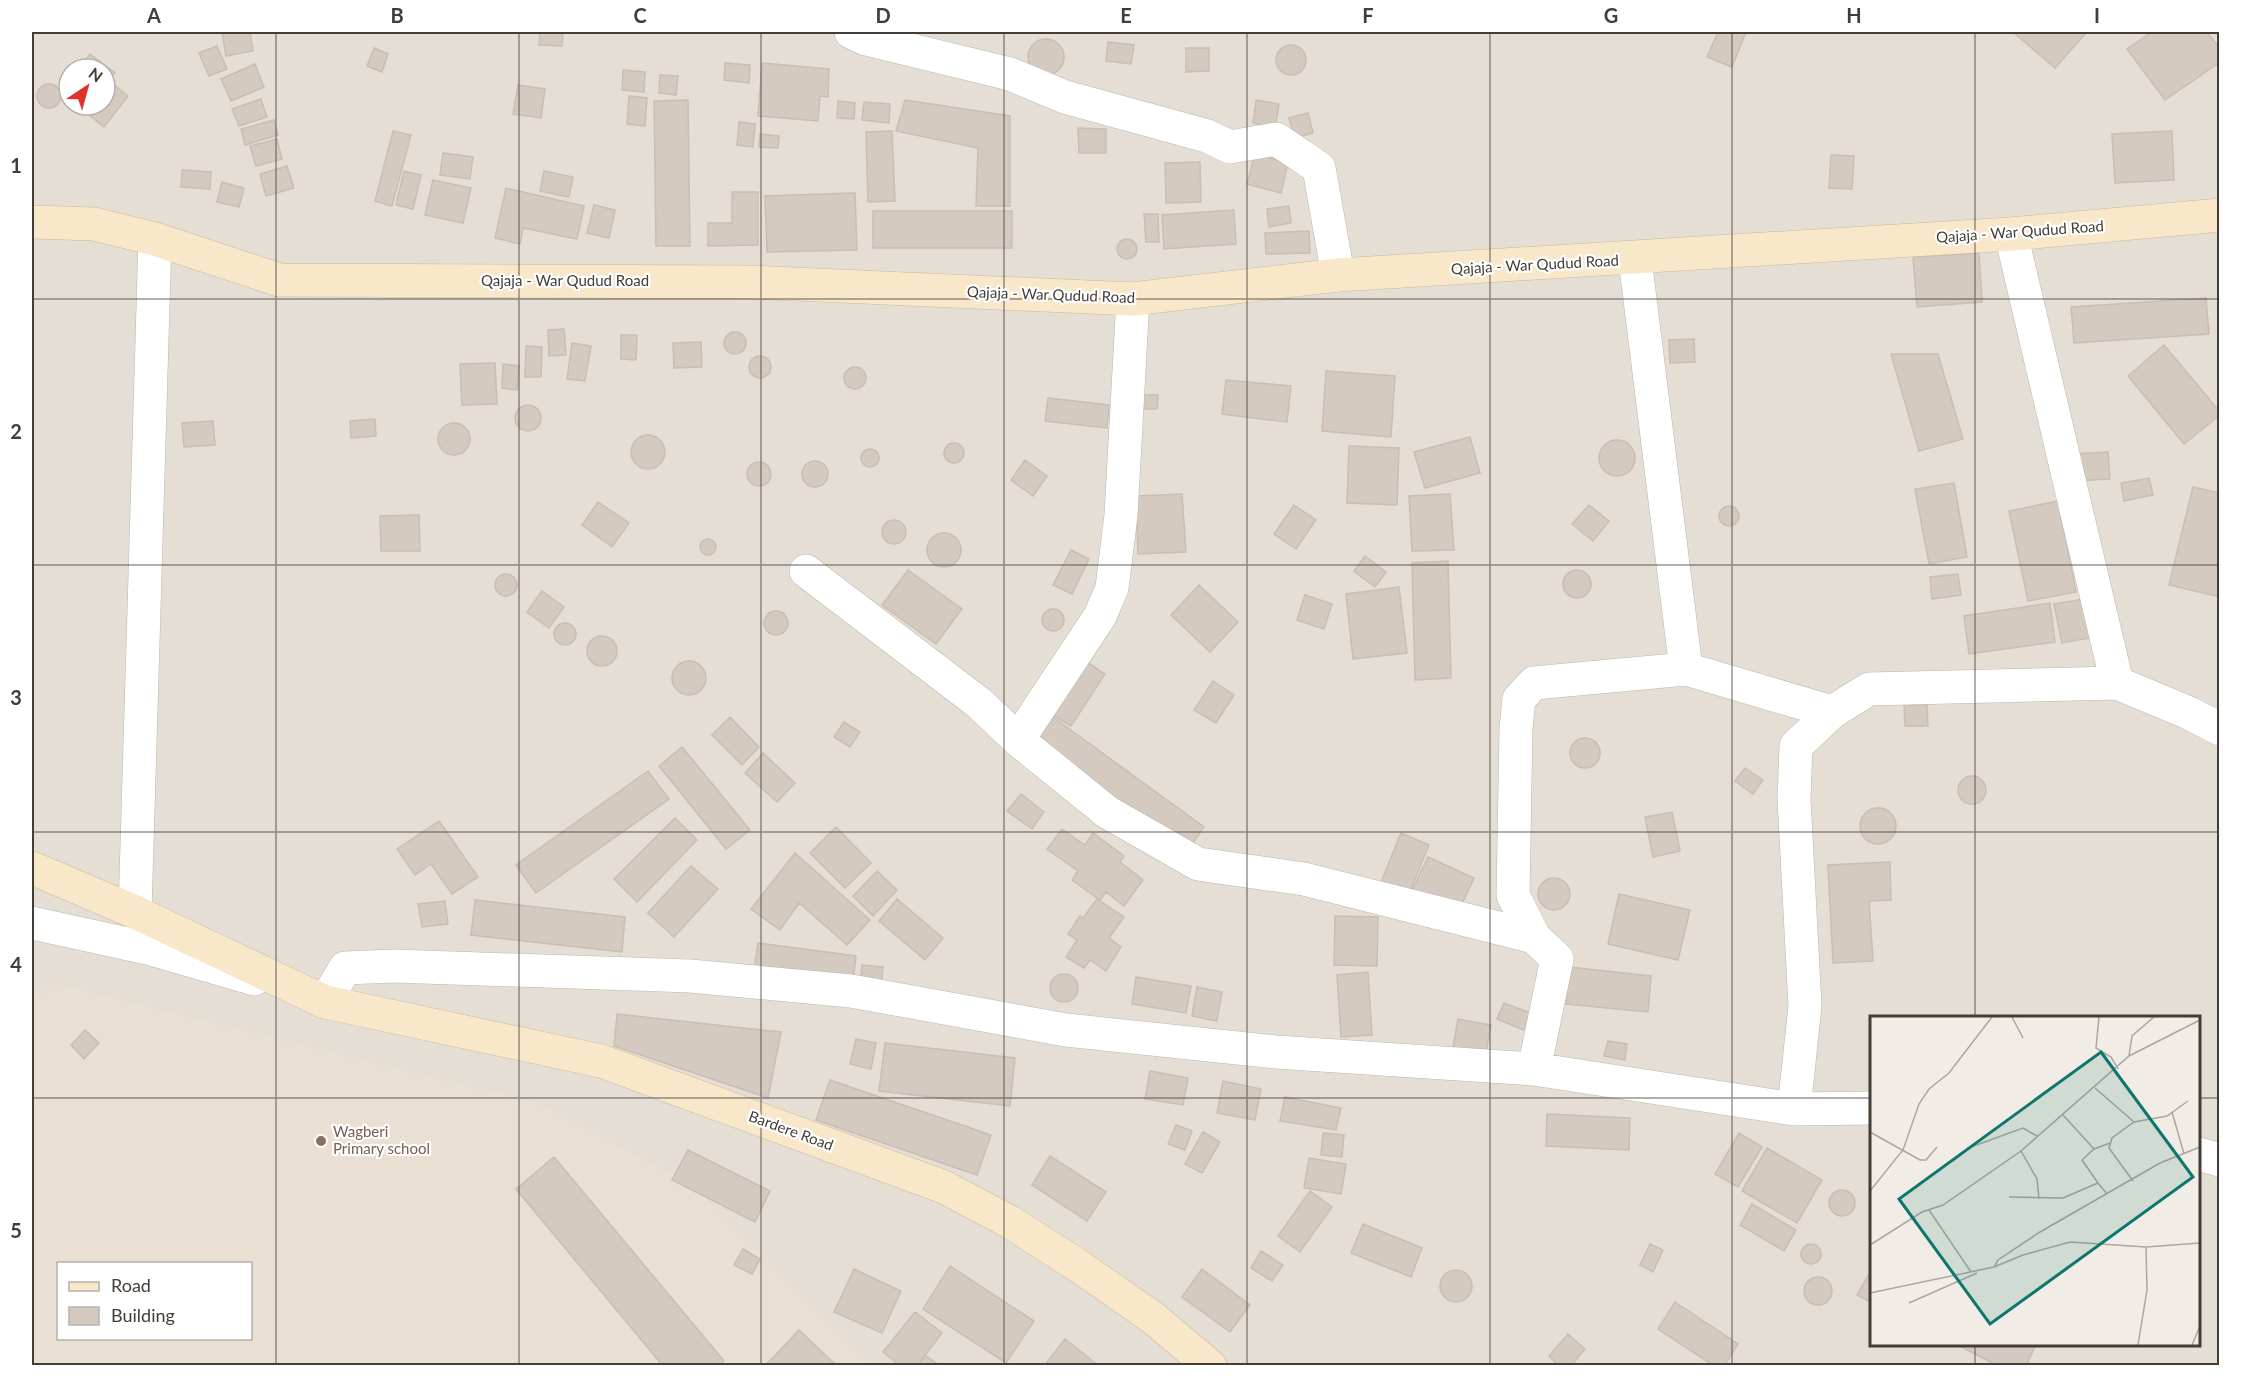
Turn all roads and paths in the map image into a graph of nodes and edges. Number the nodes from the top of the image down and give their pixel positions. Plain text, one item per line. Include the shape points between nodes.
1 (851, 32) edge
2 (2220, 215) edge
3 (32, 222) edge
4 (2011, 234) junction
5 (155, 239) junction
6 (1635, 259) junction
7 (1338, 275) junction
8 (1133, 299) junction
9 (806, 571) dead end
10 (1686, 669) junction
11 (2117, 683) junction
12 (1832, 712) junction
13 (2220, 729) edge
14 (1018, 740) junction
15 (32, 868) edge
16 (135, 912) junction
17 (32, 923) edge
18 (1534, 937) junction
19 (319, 999) junction
20 (1534, 1069) junction
21 (1870, 1108) edge
22 (1794, 1109) junction
23 (2200, 1154) edge
24 (2220, 1160) edge
25 (1210, 1365) edge

1 - 7 street via 1010,74 1065,98 1207,136 1230,147 1276,139 1319,168
2 - 4 street, Qajaja - War Qudud Road
3 - 5 street, Qajaja - War Qudud Road via 94,224
4 - 6 street, Qajaja - War Qudud Road
4 - 11 street
5 - 8 street, Qajaja - War Qudud Road via 279,280 749,282
5 - 16 street
6 - 7 street, Qajaja - War Qudud Road
6 - 10 street
7 - 8 street, Qajaja - War Qudud Road
8 - 14 street via 1121,515 1112,588 1100,616
9 - 14 street via 979,703
10 - 12 street
10 - 18 street via 1547,680 1534,683 1520,699 1513,895
11 - 12 street via 1869,688
11 - 13 street
12 - 22 street via 1796,746 1794,799 1805,1006
14 - 18 street via 1107,812 1198,864 1304,879
15 - 16 street, Bardere Road
16 - 19 street, Bardere Road
17 - 19 street via 151,949
18 - 20 street via 1557,959
19 - 20 street via 345,968 394,966 690,976 851,991 1078,1031 1276,1052
19 - 25 street, Bardere Road via 601,1061 944,1187 1010,1222 1077,1265 1152,1317
20 - 22 street
21 - 22 street
23 - 24 street

